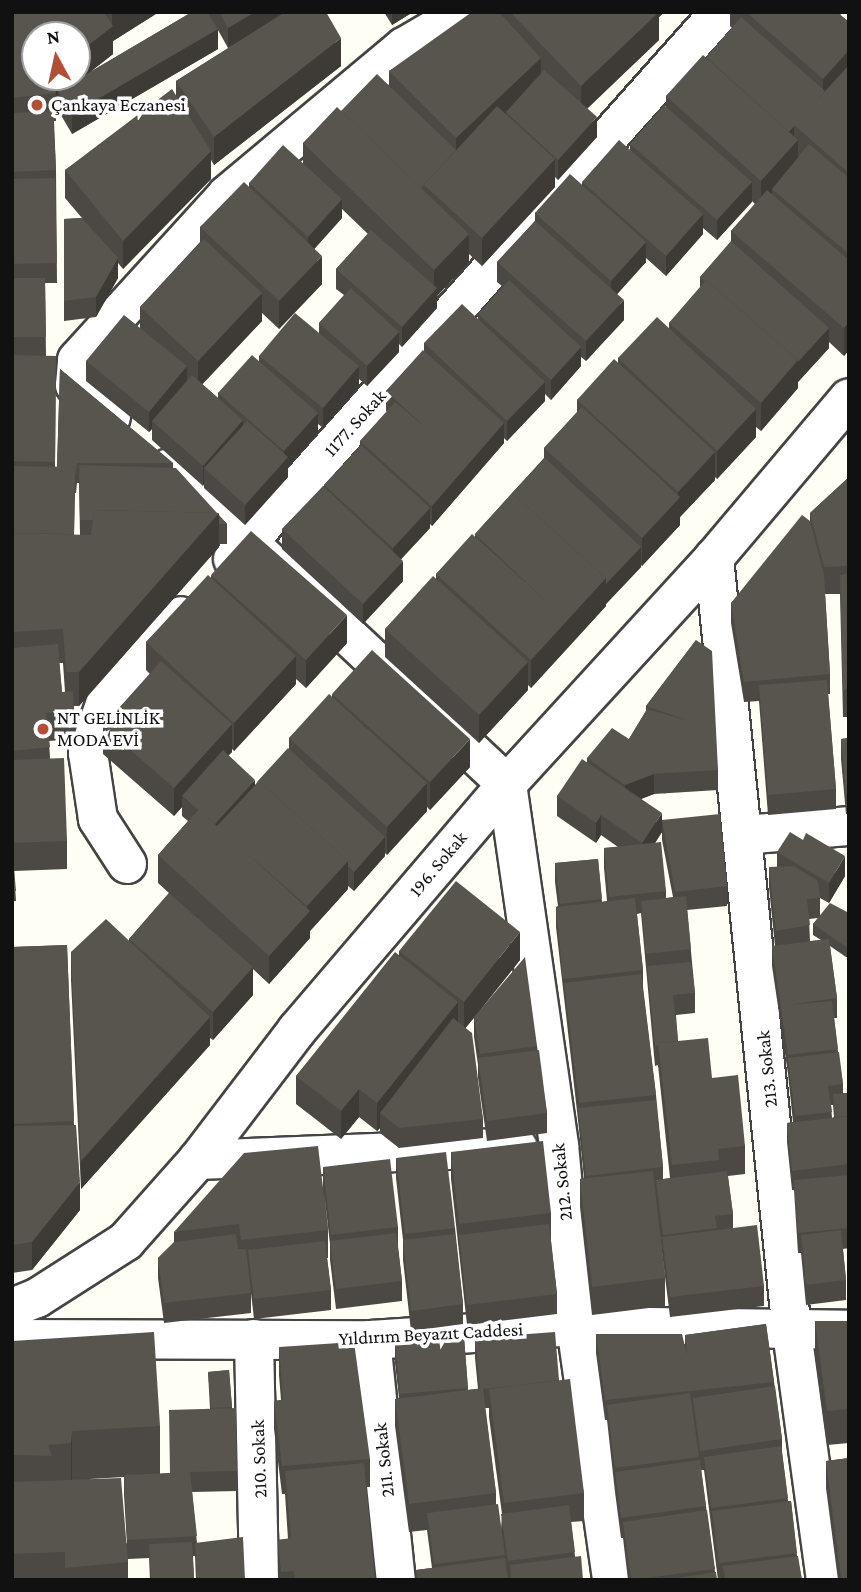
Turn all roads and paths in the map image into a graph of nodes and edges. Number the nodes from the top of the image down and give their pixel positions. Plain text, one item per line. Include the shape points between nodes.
1 (464, 12) edge
2 (720, 12) edge
3 (849, 398) edge
4 (251, 541) junction
5 (714, 558) junction
6 (507, 784) junction
7 (849, 826) edge
8 (744, 835) junction
9 (127, 864) dead end
10 (559, 1145) junction
11 (198, 1160) junction
12 (12, 1308) edge
13 (576, 1326) junction
14 (849, 1330) edge
15 (792, 1332) junction
16 (12, 1339) edge
17 (254, 1339) junction
18 (371, 1340) junction
19 (259, 1580) edge
20 (396, 1580) edge
21 (612, 1580) edge
22 (826, 1580) edge

1 - 4 street via 404,47 227,195 77,359 75,385
2 - 4 street, 1177. Sokak
3 - 5 street, 196. Sokak
4 - 6 street
4 - 9 street, 1177. Sokak via 109,693 88,753 98,819
5 - 6 street, 196. Sokak
5 - 8 street, 213. Sokak
6 - 10 street, 212. Sokak
6 - 11 street, 196. Sokak via 297,1030
7 - 8 street
8 - 15 street, 213. Sokak
10 - 11 street
10 - 13 street, 212. Sokak
11 - 12 street, 196. Sokak via 125,1241 37,1298
13 - 15 street, Yıldırım Beyazıt Caddesi
13 - 18 street, Yıldırım Beyazıt Caddesi
13 - 21 street, 212. Sokak
14 - 15 street, Yıldırım Beyazıt Caddesi
15 - 22 street, 213. Sokak
16 - 17 street, Yıldırım Beyazıt Caddesi
17 - 18 street, Yıldırım Beyazıt Caddesi
17 - 19 street, 210. Sokak
18 - 20 street, 211. Sokak

